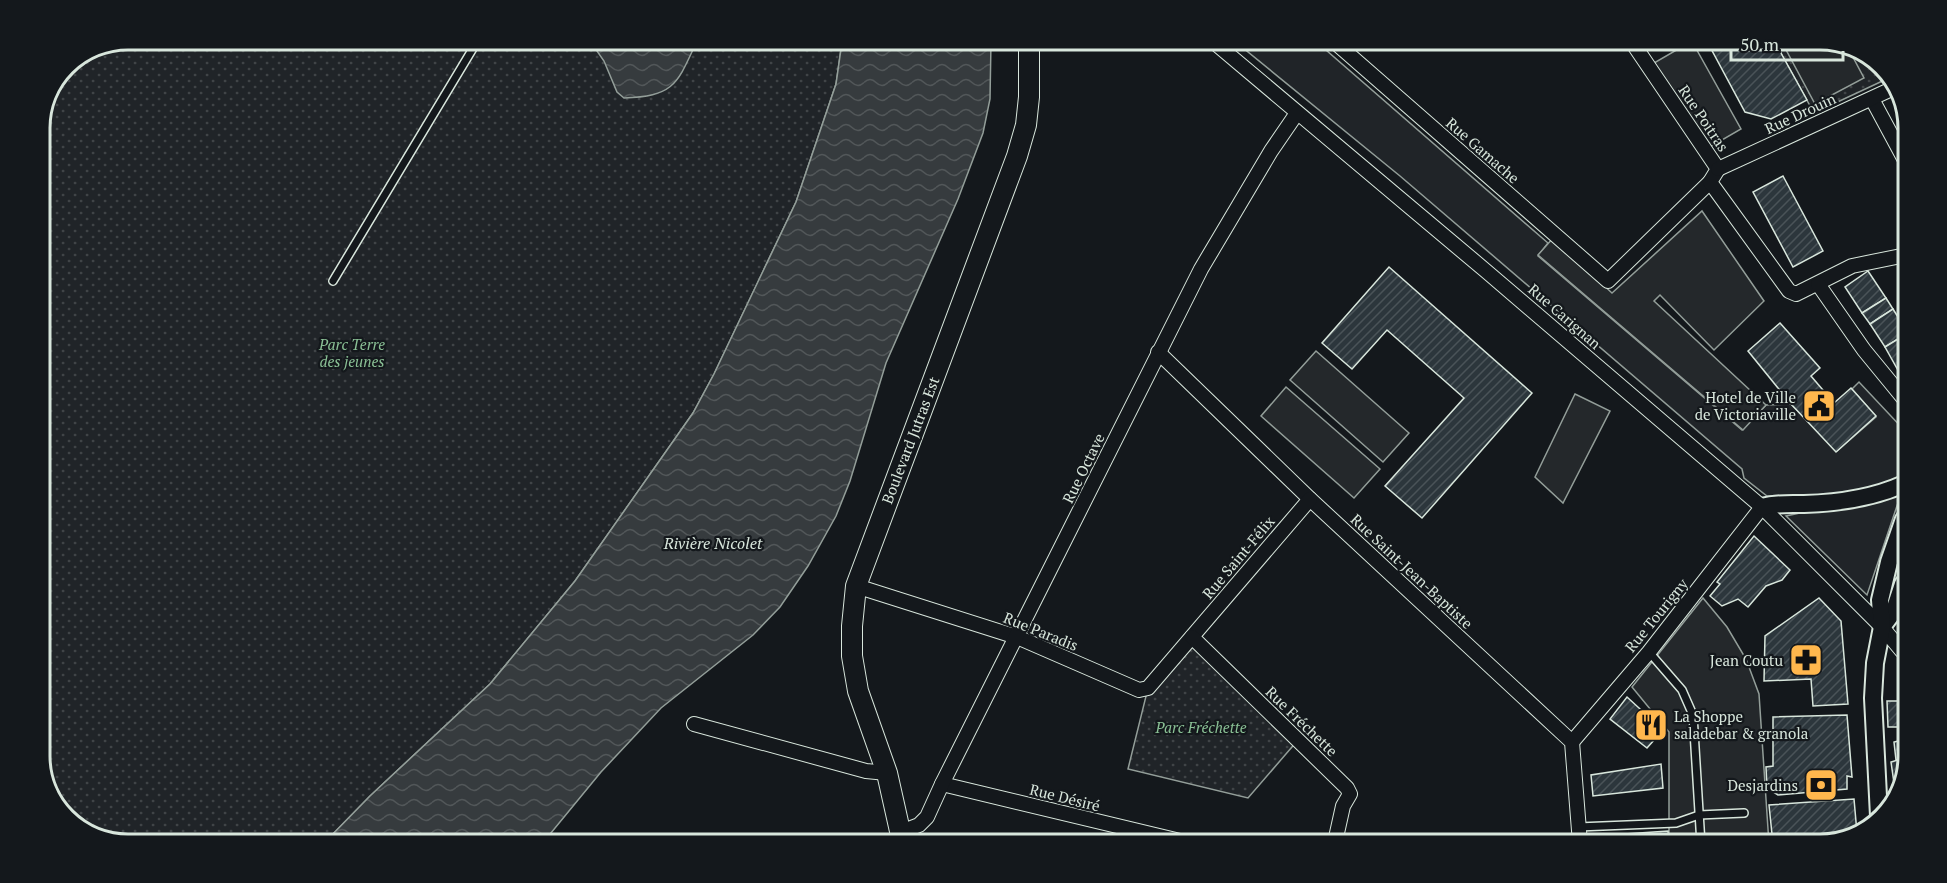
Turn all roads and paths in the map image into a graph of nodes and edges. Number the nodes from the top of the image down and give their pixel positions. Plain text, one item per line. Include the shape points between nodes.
1 (472, 50) edge
2 (1029, 50) edge
3 (1223, 50) edge
4 (1344, 50) edge
5 (1637, 50) edge
6 (1888, 91) edge
7 (1872, 99) junction
8 (1297, 113) junction
9 (1897, 145) edge
10 (1718, 169) junction
11 (1710, 182) junction
12 (1897, 257) edge
13 (333, 281) dead end
14 (1818, 284) junction
15 (1158, 352) junction
16 (1897, 391) edge
17 (1898, 486) edge
18 (1310, 499) junction
19 (1762, 507) junction
20 (1898, 536) edge
21 (856, 586) junction
22 (1898, 600) edge
23 (1882, 627) junction
24 (1017, 637) junction
25 (1192, 637) junction
26 (1898, 646) edge
27 (1649, 652) junction
28 (694, 724) dead end
29 (1572, 742) junction
30 (887, 773) junction
31 (942, 784) junction
32 (1878, 806) edge
33 (1744, 813) dead end
34 (1699, 814) junction
35 (1578, 827) junction
36 (901, 834) edge
37 (904, 834) edge
38 (1147, 834) edge
39 (1337, 834) edge
40 (1579, 834) edge
41 (1700, 834) edge

1 - 13 lane
2 - 21 main road, Boulevard Jutras Est via 1026,125 1017,156
3 - 8 street, Rue Carignan
4 - 11 street, Rue Gamache via 1608,281
5 - 10 street, Rue Poitras
6 - 7 street, Rue Drouin
7 - 9 street
7 - 10 street, Rue Drouin
8 - 15 street, Rue Octave via 1234,212
8 - 19 street, Rue Carignan
10 - 11 street, Rue Poitras
11 - 14 street via 1789,291 1796,294
12 - 14 street via 1852,266
14 - 16 street
15 - 18 street, Rue Saint-Jean-Baptiste
15 - 24 street, Rue Octave
17 - 19 street via 1854,499
18 - 25 street, Rue Saint-Félix
18 - 29 street, Rue Saint-Jean-Baptiste
19 - 23 street, Rue Carignan
19 - 27 street, Rue Tourigny
20 - 23 street via 1883,586
21 - 24 street, Rue Paradis
21 - 30 main road, Boulevard Jutras Est via 852,656 858,691
22 - 23 street
23 - 26 street, Rue Carignan
23 - 32 street via 1873,698
24 - 25 street, Rue Paradis via 1139,690 1148,688
24 - 31 street, Rue Octave
25 - 39 street, Rue Fréchette via 1347,788 1350,794
27 - 29 street, Rue Tourigny
27 - 34 lane via 1682,690 1693,715
28 - 30 street via 866,771
29 - 35 street
30 - 36 main road, Boulevard Jutras Est
31 - 37 street, Rue Octave via 927,817
31 - 38 street, Rue Désiré
33 - 34 lane
34 - 35 lane via 1676,823
34 - 41 lane
35 - 40 street

